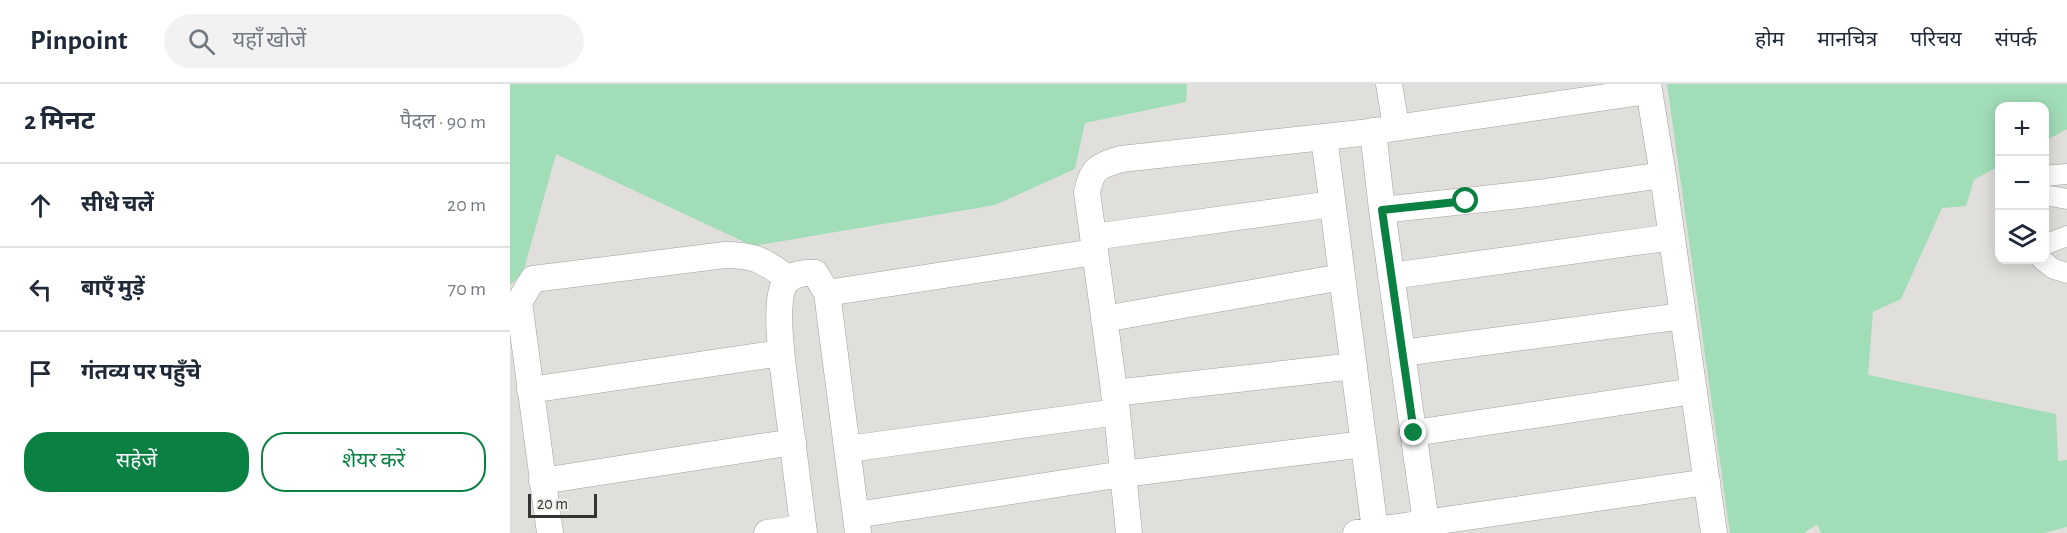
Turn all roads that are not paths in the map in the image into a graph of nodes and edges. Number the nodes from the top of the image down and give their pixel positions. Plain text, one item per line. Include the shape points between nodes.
1 (1389, 84) edge
2 (1648, 88) edge
3 (1385, 129) junction
4 (1324, 137) junction
5 (2067, 174) edge
6 (1663, 175) junction
7 (2049, 176) edge
8 (2049, 196) edge
9 (2067, 199) edge
10 (1332, 204) junction
11 (1382, 210) junction
12 (2067, 236) edge
13 (1672, 237) junction
14 (2049, 243) edge
15 (1094, 245) junction
16 (2047, 264) edge
17 (2067, 273) edge
18 (1391, 276) junction
19 (1342, 277) junction
20 (789, 279) junction
21 (827, 293) junction
22 (1683, 316) junction
23 (1104, 319) junction
24 (781, 353) junction
25 (1402, 353) junction
26 (1354, 366) junction
27 (530, 390) junction
28 (1694, 392) junction
29 (1116, 402) junction
30 (1414, 433) junction
31 (793, 442) junction
32 (1364, 444) junction
33 (848, 449) junction
34 (1123, 474) junction
35 (542, 481) junction
36 (1707, 482) junction
37 (1426, 523) junction
38 (857, 524) edge
39 (804, 530) edge
40 (1366, 532) edge
41 (550, 533) edge
42 (767, 533) edge
43 (1129, 533) edge
44 (1714, 533) edge

1 - 3 street
2 - 3 street
2 - 6 street
3 - 4 street
3 - 11 street
4 - 10 street
4 - 15 street via 1104,164 1091,175 1087,192
5 - 7 street
6 - 11 street via 1538,194
6 - 13 street
8 - 9 street
10 - 15 street
10 - 19 street
11 - 18 street
12 - 14 street
13 - 18 street
13 - 22 street
15 - 21 street
15 - 23 street
16 - 17 street
18 - 25 street
19 - 23 street
19 - 26 street
20 - 21 street via 801,272 815,273
20 - 24 street via 782,289 780,307
20 - 27 street via 764,261 743,255 533,279 519,302
21 - 33 street
22 - 25 street
22 - 28 street
23 - 29 street
24 - 27 street
24 - 31 street
25 - 30 street
26 - 29 street
26 - 32 street
27 - 35 street
28 - 30 street
28 - 36 street
29 - 33 street
29 - 34 street
30 - 37 street
31 - 35 street
31 - 39 street
32 - 34 street
32 - 40 street
33 - 38 street
34 - 38 street
34 - 43 street
35 - 41 street
36 - 37 street
36 - 44 street
37 - 40 street
39 - 42 street

